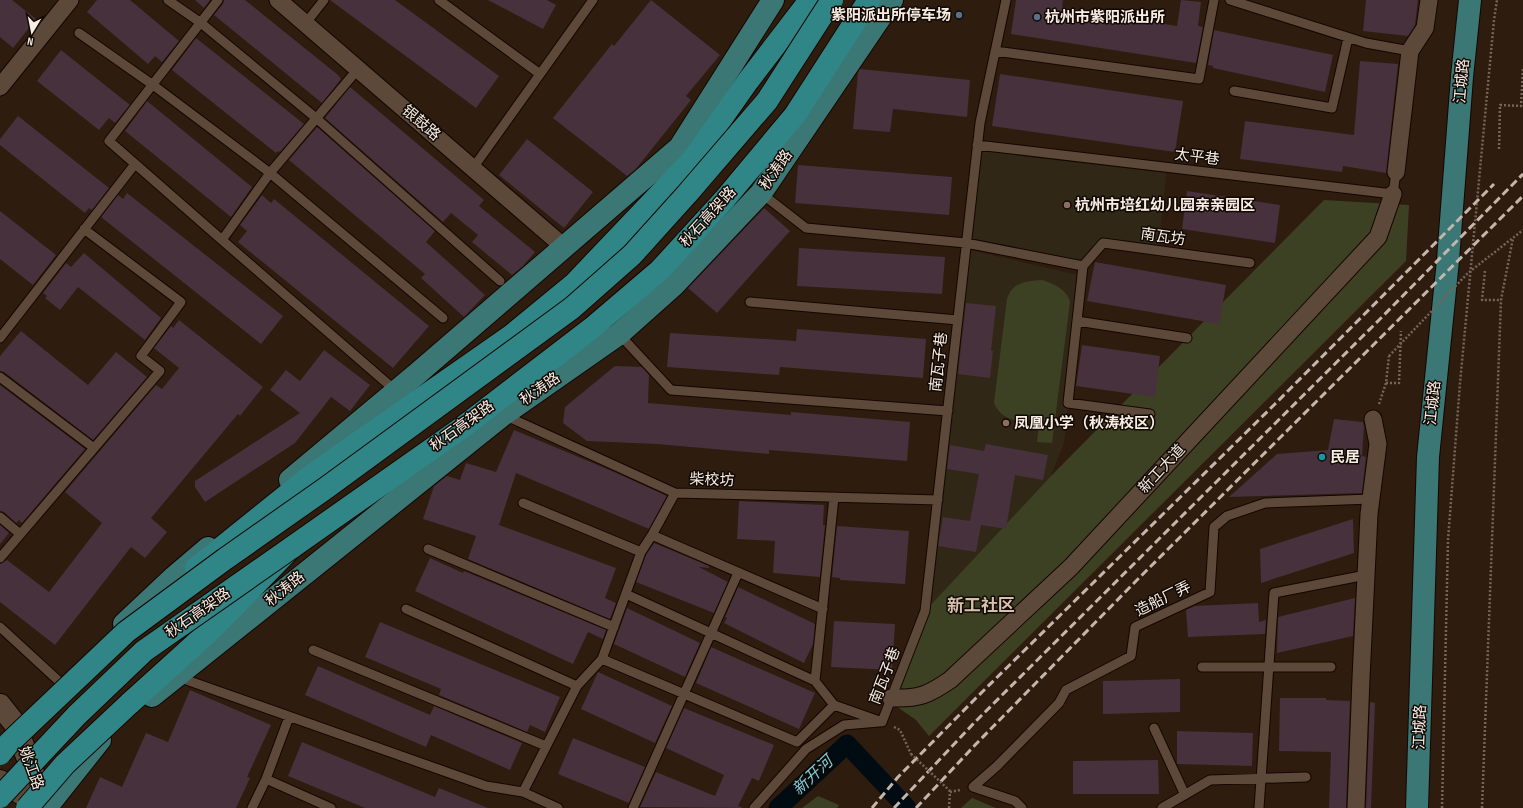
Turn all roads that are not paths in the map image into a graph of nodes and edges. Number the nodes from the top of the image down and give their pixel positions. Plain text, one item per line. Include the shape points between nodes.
1 (70, 0) edge
2 (168, 0) edge
3 (218, 0) edge
4 (278, 0) edge
5 (324, 0) edge
6 (439, 0) edge
7 (593, 0) edge
8 (810, 0) edge
9 (832, 0) edge
10 (869, 0) edge
11 (892, 0) edge
12 (1006, 0) edge
13 (1214, 0) edge
14 (1230, 0) edge
15 (1429, 0) edge
16 (1470, 0) edge
17 (772, 1) edge
18 (201, 23) junction
19 (305, 24) junction
20 (79, 33) dead end
21 (1348, 38) junction
22 (995, 51) junction
23 (1410, 51) junction
24 (358, 69) junction
25 (540, 74) junction
26 (153, 85) junction
27 (0, 87) edge
28 (1234, 91) dead end
29 (316, 118) junction
30 (977, 145) junction
31 (135, 164) junction
32 (473, 168) junction
33 (1396, 172) joint
34 (270, 174) junction
35 (761, 193) junction
36 (1393, 194) junction
37 (84, 229) junction
38 (222, 240) junction
39 (966, 243) junction
40 (564, 247) junction
41 (1250, 263) dead end
42 (1083, 266) junction
43 (500, 281) dead end
44 (750, 302) dead end
45 (443, 318) dead end
46 (958, 320) junction
47 (1077, 321) junction
48 (619, 334) junction
49 (0, 338) edge
50 (1187, 338) dead end
51 (0, 377) edge
52 (396, 391) junction
53 (948, 411) junction
54 (1150, 414) dead end
55 (503, 415) junction
56 (1373, 419) road end
57 (94, 448) junction
58 (675, 492) junction
59 (834, 497) junction
60 (1371, 499) junction
61 (938, 500) junction
62 (523, 503) dead end
63 (0, 517) edge
64 (20, 534) junction
65 (652, 535) junction
66 (291, 548) junction
67 (428, 549) dead end
68 (641, 552) junction
69 (0, 558) edge
70 (738, 573) junction
71 (1366, 575) junction
72 (626, 594) junction
73 (406, 609) dead end
74 (823, 609) junction
75 (0, 627) edge
76 (614, 627) junction
77 (116, 632) junction
78 (711, 633) junction
79 (313, 650) dead end
80 (602, 659) junction
81 (1202, 667) dead end
82 (1268, 667) junction
83 (1331, 667) dead end
84 (176, 676) junction
85 (815, 681) junction
86 (62, 684) junction
87 (577, 686) junction
88 (684, 694) junction
89 (892, 698) junction
90 (834, 704) junction
91 (0, 705) edge
92 (289, 717) junction
93 (882, 722) junction
94 (1154, 728) dead end
95 (7, 730) edge
96 (546, 746) junction
97 (0, 754) edge
98 (1306, 777) dead end
99 (1261, 778) junction
100 (266, 779) junction
101 (0, 781) edge
102 (523, 792) junction
103 (1185, 795) junction
104 (0, 797) edge
105 (28, 808) edge
106 (46, 808) edge
107 (252, 808) edge
108 (331, 808) edge
109 (558, 808) edge
110 (632, 808) edge
111 (754, 808) edge
112 (1022, 808) edge
113 (1162, 808) edge
114 (1259, 808) edge
115 (1356, 808) edge
116 (1418, 808) edge

1 - 27 street
2 - 18 lane
3 - 18 lane
4 - 19 street, 银鼓路
5 - 19 lane
6 - 25 lane
7 - 25 lane
8 - 77 highway via 693,159 574,284 512,335 314,474
9 - 97 highway, 秋石高架路, bridge via 766,100 632,255 572,308 126,632
10 - 66 highway, 秋石高架路 via 795,115 724,200 660,270 592,328 463,427
11 - 35 main road, 秋涛路
12 - 22 lane, 南瓦子巷
13 - 22 lane via 1199,79
14 - 21 lane
15 - 23 street via 1425,28
16 - 116 main road, 江城路 via 1428,457
17 - 40 main road via 680,147
18 - 26 lane
18 - 29 lane
19 - 24 street, 银鼓路
20 - 26 lane
21 - 23 lane
21 - 28 lane via 1332,108
22 - 30 lane, 南瓦子巷
23 - 33 street
24 - 29 lane
24 - 32 street, 银鼓路
25 - 32 lane
26 - 31 lane via 109,141
26 - 34 lane
29 - 34 lane
29 - 43 lane
30 - 36 lane, 太平巷
30 - 39 lane, 南瓦子巷
31 - 37 lane
31 - 38 lane
32 - 40 street, 银鼓路
33 - 36 lane
34 - 38 lane
34 - 45 lane
35 - 39 lane via 806,228
35 - 48 main road, 秋涛路 via 674,285
36 - 89 street, 新工大道 via 1378,237 1071,567 950,680 931,693 910,699
37 - 49 lane
37 - 57 lane via 181,302 141,356 160,371
38 - 52 lane
39 - 42 lane
39 - 46 lane, 南瓦子巷
40 - 52 main road
41 - 42 lane, 南瓦坊 via 1103,243
42 - 47 lane
44 - 46 lane
46 - 53 lane, 南瓦子巷
47 - 50 lane
47 - 54 lane via 1068,403
48 - 53 lane via 671,390
48 - 55 main road, 秋涛路
51 - 57 lane
52 - 77 main road via 174,577
53 - 61 lane, 南瓦子巷
55 - 58 lane, 柴校坊
55 - 84 main road, 秋涛路
56 - 60 street via 1378,444
57 - 64 lane
58 - 59 lane, 柴校坊
58 - 65 lane
59 - 61 lane, 柴校坊
59 - 74 lane
60 - 71 street
60 - 112 lane, 造船厂弄 via 1265,503 1226,516 1214,527 1210,592 1135,627 1131,656 1066,690 1059,703 973,787 1015,800
61 - 89 lane, 南瓦子巷 via 925,612
62 - 68 lane
63 - 64 lane
64 - 69 lane
65 - 68 lane
65 - 70 lane
66 - 104 highway, 秋石高架路, bridge via 144,651 77,715
66 - 105 highway, bridge via 213,628 65,764
67 - 76 lane
68 - 72 lane
70 - 74 lane
70 - 78 lane
71 - 82 lane via 1274,593
71 - 115 street
72 - 76 lane
72 - 78 lane
73 - 87 lane
74 - 85 lane
75 - 86 lane
76 - 80 lane
77 - 86 main road
78 - 85 lane
78 - 88 lane
79 - 96 lane
80 - 87 lane
80 - 88 lane
81 - 82 lane
82 - 83 lane
82 - 99 lane
84 - 92 lane
84 - 106 main road, 秋涛路 via 108,731
85 - 90 lane
86 - 95 main road
87 - 96 lane
88 - 90 lane via 796,742
88 - 110 lane
89 - 93 lane, 南瓦子巷
90 - 93 lane
91 - 95 street, 姚江路
92 - 100 lane
92 - 102 lane via 486,786
93 - 111 lane via 844,725 806,749
94 - 103 lane
95 - 106 street, 姚江路
96 - 102 lane
98 - 99 lane
99 - 103 lane via 1210,780
99 - 114 lane
100 - 107 lane
100 - 108 lane
101 - 106 street, 姚江路
102 - 109 lane
103 - 113 lane

